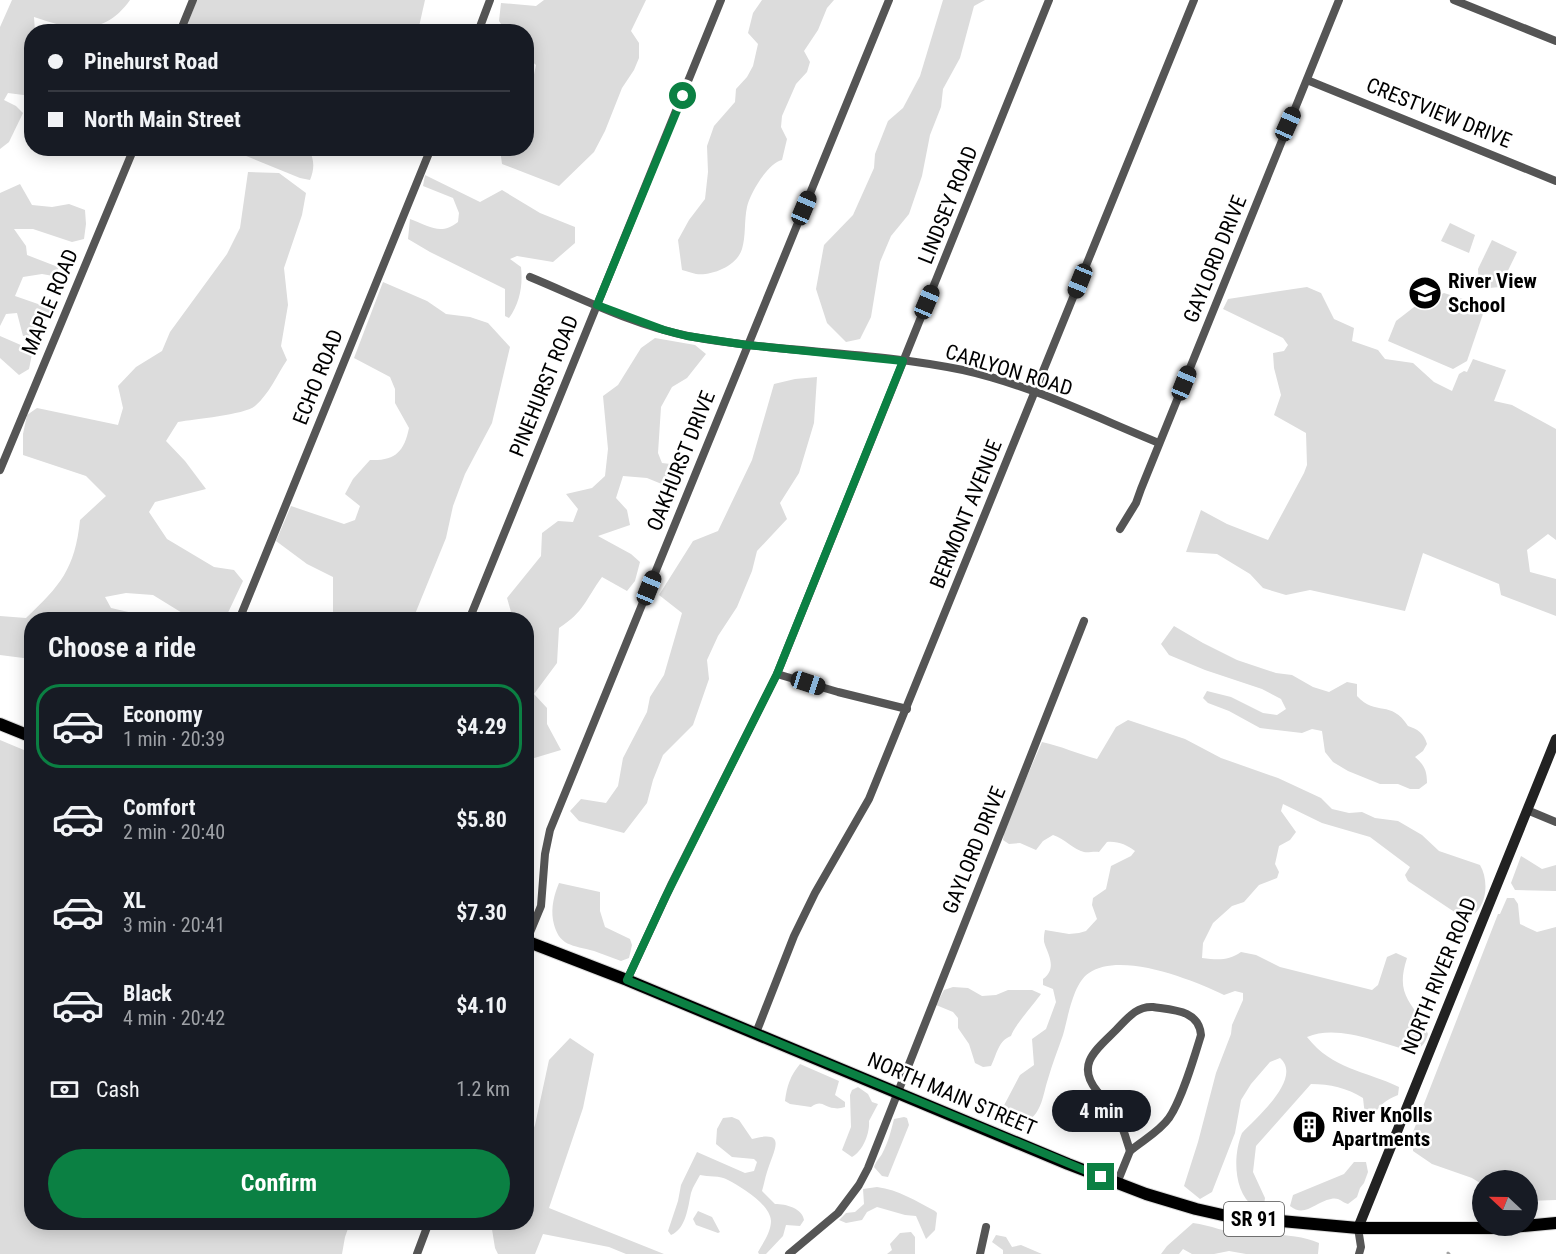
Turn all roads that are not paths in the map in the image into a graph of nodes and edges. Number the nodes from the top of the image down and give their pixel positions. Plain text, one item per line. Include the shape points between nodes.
1 (193, 0) edge
2 (490, 0) edge
3 (721, 0) edge
4 (890, 0) edge
5 (1049, 0) edge
6 (1194, 0) edge
7 (1339, 0) edge
8 (1454, 0) edge
9 (183, 24) edge
10 (481, 24) edge
11 (1556, 41) edge
12 (1307, 80) junction
13 (131, 156) edge
14 (428, 156) edge
15 (1556, 181) edge
16 (530, 277) dead end
17 (597, 305) junction
18 (747, 345) junction
19 (903, 361) junction
20 (1036, 393) junction
21 (1159, 443) junction
22 (0, 470) edge
23 (1120, 529) dead end
24 (242, 612) edge
25 (472, 612) edge
26 (1084, 621) dead end
27 (777, 674) junction
28 (907, 709) junction
29 (0, 724) edge
30 (24, 734) edge
31 (1556, 739) edge
32 (1527, 810) junction
33 (1556, 822) edge
34 (534, 924) edge
35 (534, 945) edge
36 (627, 980) junction
37 (756, 1033) junction
38 (896, 1092) junction
39 (1130, 1150) junction
40 (1117, 1183) junction
41 (1556, 1223) edge
42 (986, 1227) dead end
43 (1358, 1228) junction
44 (426, 1230) edge
45 (417, 1254) edge
46 (789, 1254) edge
47 (981, 1254) edge
48 (1359, 1254) edge

1 - 9 street
2 - 10 street
3 - 17 street, PINEHURST ROAD
4 - 18 street, OAKHURST DRIVE
5 - 19 street, LINDSEY ROAD
6 - 20 street, BERMONT AVENUE
7 - 12 street, GAYLORD DRIVE
8 - 11 street
12 - 15 street, CRESTVIEW DRIVE
12 - 21 street, GAYLORD DRIVE
13 - 22 street, MAPLE ROAD
14 - 24 street, ECHO ROAD
16 - 17 street, CARLYON ROAD
17 - 18 street, CARLYON ROAD via 664,330
17 - 25 street, PINEHURST ROAD
18 - 19 street, CARLYON ROAD
18 - 34 street, OAKHURST DRIVE via 550,830 541,906
19 - 20 street, CARLYON ROAD via 966,371
19 - 27 street, LINDSEY ROAD
20 - 21 street, CARLYON ROAD
20 - 28 street, BERMONT AVENUE
21 - 23 street, GAYLORD DRIVE via 1136,503
26 - 38 street, GAYLORD DRIVE
27 - 28 street
27 - 36 street, LINDSEY ROAD
28 - 37 street, BERMONT AVENUE via 869,799 794,936
29 - 30 main road
31 - 32 street, NORTH RIVER ROAD
32 - 33 street
32 - 43 street, NORTH RIVER ROAD
35 - 36 main road, NORTH MAIN STREET / SR 91
36 - 37 main road, NORTH MAIN STREET / SR 91
37 - 38 main road, NORTH MAIN STREET / SR 91
38 - 40 main road, NORTH MAIN STREET / SR 91
38 - 46 street, GAYLORD DRIVE via 859,1185 838,1213
39 - 39 street via 1118,1116 1088,1076 1090,1058 1142,1008 1192,1016 1200,1027 1200,1035 1177,1103 1168,1119
39 - 40 street
40 - 43 main road, NORTH MAIN STREET / SR 91 via 1227,1216
41 - 43 main road, NORTH MAIN STREET / SR 91 via 1501,1228
42 - 47 street
43 - 48 street
44 - 45 street

